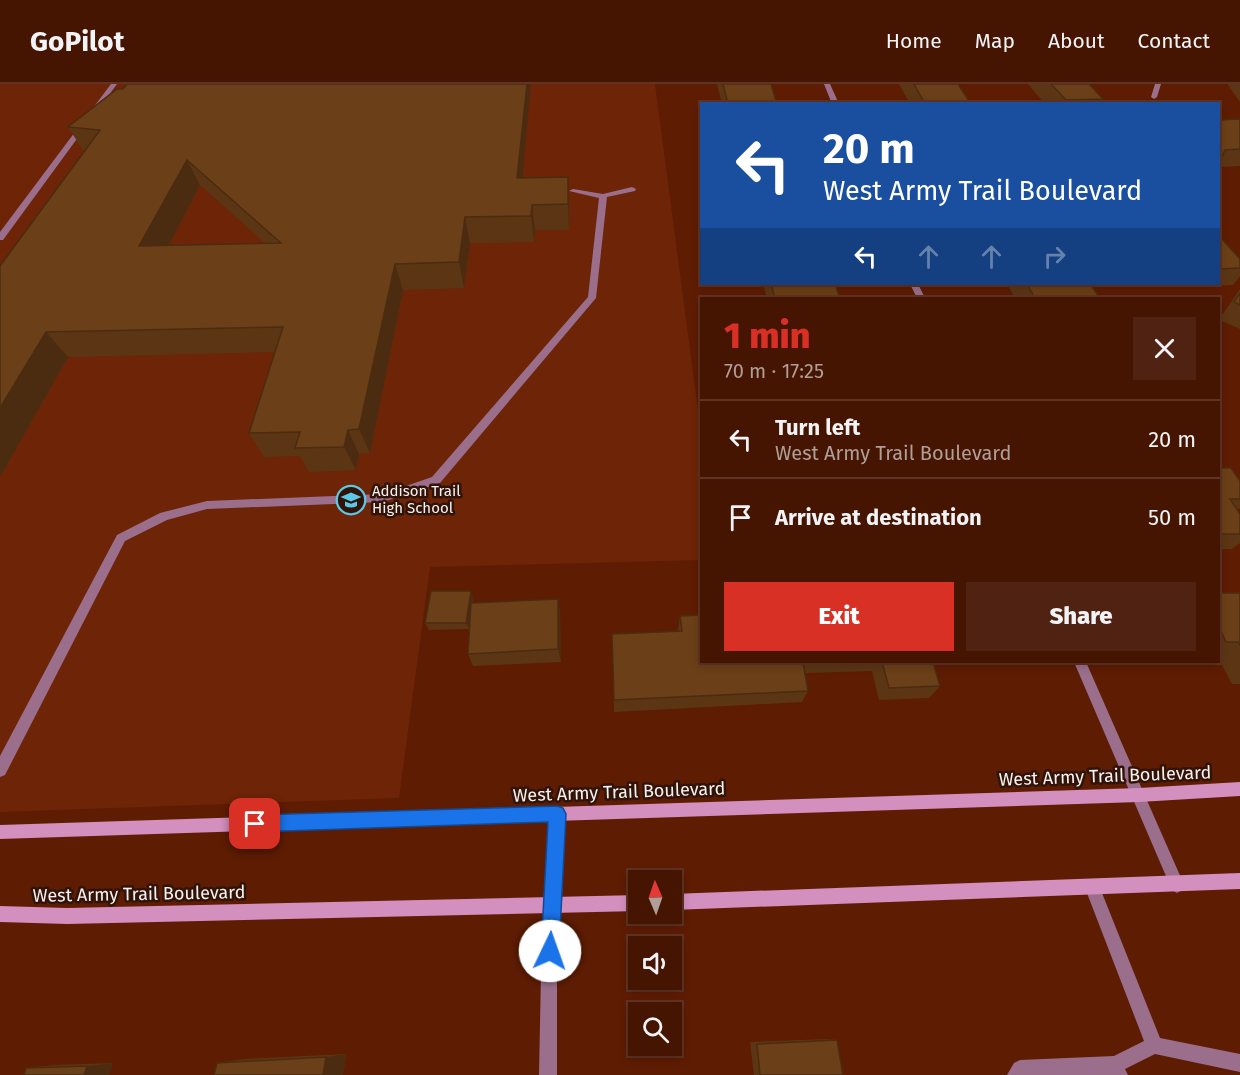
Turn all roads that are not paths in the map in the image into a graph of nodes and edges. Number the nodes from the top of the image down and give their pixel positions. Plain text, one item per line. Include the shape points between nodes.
1 (114, 84) edge
2 (827, 84) edge
3 (1158, 84) edge
4 (1154, 97) dead end
5 (835, 102) edge
6 (632, 189) dead end
7 (573, 191) dead end
8 (603, 196) junction
9 (0, 238) edge
10 (1080, 663) edge
11 (0, 770) edge
12 (1240, 789) edge
13 (1139, 795) junction
14 (557, 814) junction
15 (0, 832) edge
16 (1240, 881) edge
17 (1177, 885) junction
18 (1093, 888) junction
19 (682, 902) edge
20 (628, 903) edge
21 (552, 906) junction
22 (0, 914) edge
23 (1154, 1045) junction
24 (1240, 1063) edge
25 (1117, 1070) edge
26 (548, 1075) edge
27 (1017, 1075) edge

1 - 9 street
2 - 5 street
3 - 4 street
6 - 8 street
7 - 8 street
8 - 11 street via 592,298 436,480 383,498 207,505 164,516 121,538
10 - 13 street
12 - 13 main road, West Army Trail Boulevard
13 - 14 main road, West Army Trail Boulevard
13 - 17 street
14 - 15 main road, West Army Trail Boulevard
14 - 21 street
16 - 17 main road
17 - 18 main road
18 - 19 main road
18 - 23 street
20 - 21 main road, West Army Trail Boulevard
21 - 22 main road, West Army Trail Boulevard
21 - 26 street
23 - 24 street
23 - 25 street
25 - 27 street via 1020,1069

